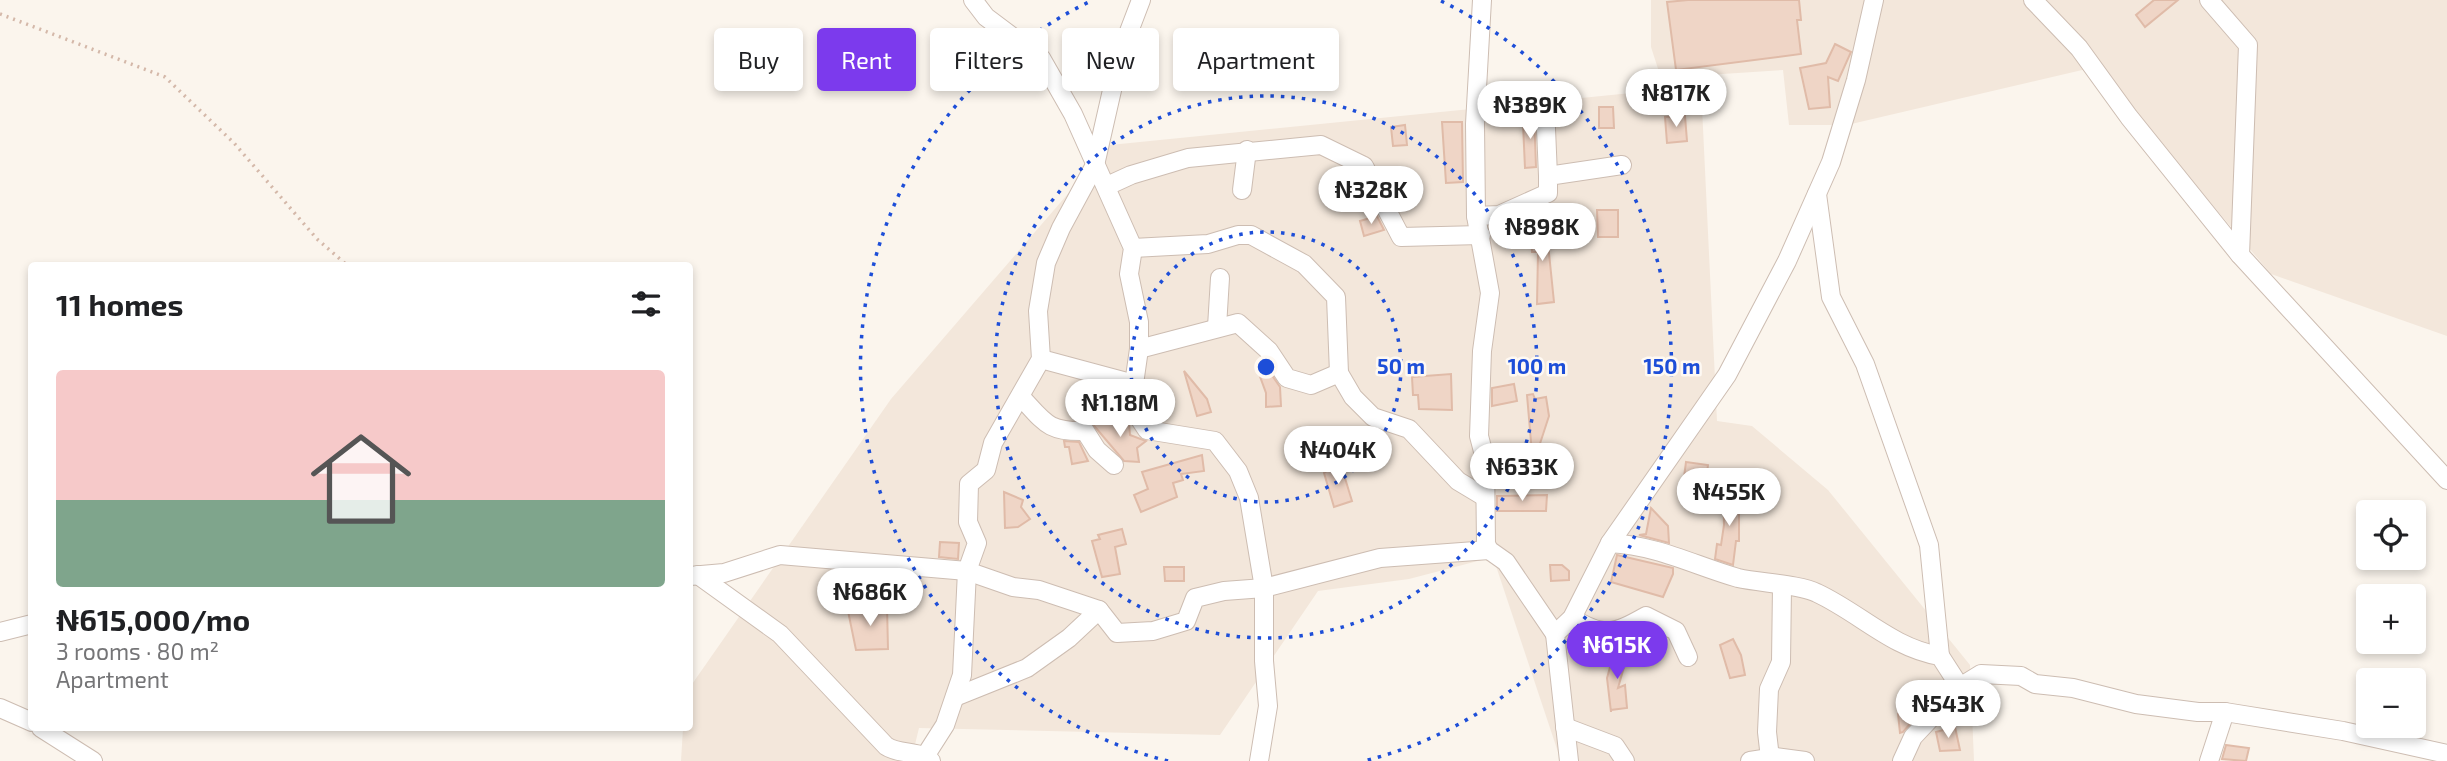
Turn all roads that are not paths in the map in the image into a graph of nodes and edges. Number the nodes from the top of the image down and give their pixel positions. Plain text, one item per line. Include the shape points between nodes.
1 (973, 0) edge
2 (1142, 0) edge
3 (1482, 0) edge
4 (1874, 0) edge
5 (2033, 0) edge
6 (2209, 0) edge
7 (1545, 105) dead end
8 (1247, 150) junction
9 (1095, 165) junction
10 (1622, 165) dead end
11 (1548, 176) junction
12 (1107, 186) junction
13 (1242, 190) dead end
14 (1817, 193) junction
15 (1476, 216) junction
16 (1481, 235) junction
17 (1133, 248) junction
18 (2240, 255) junction
19 (1220, 278) dead end
20 (1217, 327) junction
21 (1139, 349) junction
22 (1041, 359) junction
23 (1339, 373) junction
24 (1133, 384) junction
25 (1021, 397) junction
26 (1114, 466) dead end
27 (2447, 480) edge
28 (1483, 496) junction
29 (1610, 543) junction
30 (1489, 550) junction
31 (967, 571) junction
32 (694, 576) edge
33 (1782, 587) junction
34 (1264, 588) junction
35 (1099, 610) junction
36 (1572, 618) junction
37 (28, 625) edge
38 (0, 632) edge
39 (1555, 634) junction
40 (1940, 656) junction
41 (1688, 657) dead end
42 (1960, 687) junction
43 (954, 697) junction
44 (0, 708) edge
45 (2225, 712) junction
46 (28, 720) edge
47 (1566, 727) junction
48 (46, 731) edge
49 (2447, 754) edge
50 (1770, 758) junction
51 (926, 759) edge
52 (93, 761) edge
53 (1259, 761) edge
54 (1569, 761) edge
55 (1625, 761) edge
56 (1750, 761) edge
57 (1805, 761) edge
58 (1902, 761) edge
59 (2208, 761) edge

1 - 9 street via 986,17 1041,58
2 - 9 street via 1120,55
3 - 15 street via 1475,124
4 - 14 street via 1856,80
5 - 18 street via 2079,48
6 - 18 street via 2248,45
7 - 11 street
8 - 12 street via 1188,158
8 - 13 street
8 - 16 street via 1306,144 1331,147 1364,166 1401,237
9 - 12 street
9 - 22 street via 1046,264 1038,311
10 - 11 street
11 - 15 street via 1548,192 1499,215
12 - 17 street
14 - 29 street via 1727,375
14 - 40 street via 1831,297 1865,364 1929,545
15 - 16 street
16 - 28 street via 1490,293 1482,351 1479,436 1485,459
17 - 21 street via 1129,274 1139,321
17 - 23 street via 1208,244 1251,235 1299,261 1336,297
18 - 27 street
19 - 20 street
20 - 21 street
20 - 23 street via 1238,323 1269,351 1287,378 1311,385
21 - 24 street
22 - 24 street
22 - 25 street
23 - 28 street via 1357,404 1373,417 1409,429 1458,481
24 - 34 street via 1139,418 1147,430 1215,441 1238,471 1250,501
25 - 26 street via 1060,432 1085,431
25 - 31 street via 993,443 986,470 969,484 968,522 976,543
28 - 30 street
29 - 33 street via 1676,554 1737,578
29 - 36 street
30 - 34 street via 1380,558
30 - 39 street via 1506,562
31 - 32 street via 780,555 724,573
31 - 35 street
31 - 43 street via 962,675
32 - 51 street via 780,634 886,746
33 - 40 street via 1815,592 1919,653
33 - 50 street via 1782,657 1769,689
34 - 35 street via 1195,598 1186,621 1153,631 1117,633
34 - 53 street via 1268,706
35 - 43 street via 1027,668
36 - 39 street
36 - 41 street via 1591,630 1617,632 1646,616 1676,631
37 - 38 street
39 - 47 street
40 - 42 street
42 - 45 street via 1981,674 2021,676 2035,684 2136,704
42 - 58 street via 1913,737
43 - 51 street
44 - 46 street
45 - 49 street
45 - 59 street
47 - 54 street
47 - 55 street via 1615,746
48 - 52 street
50 - 56 street
50 - 57 street

